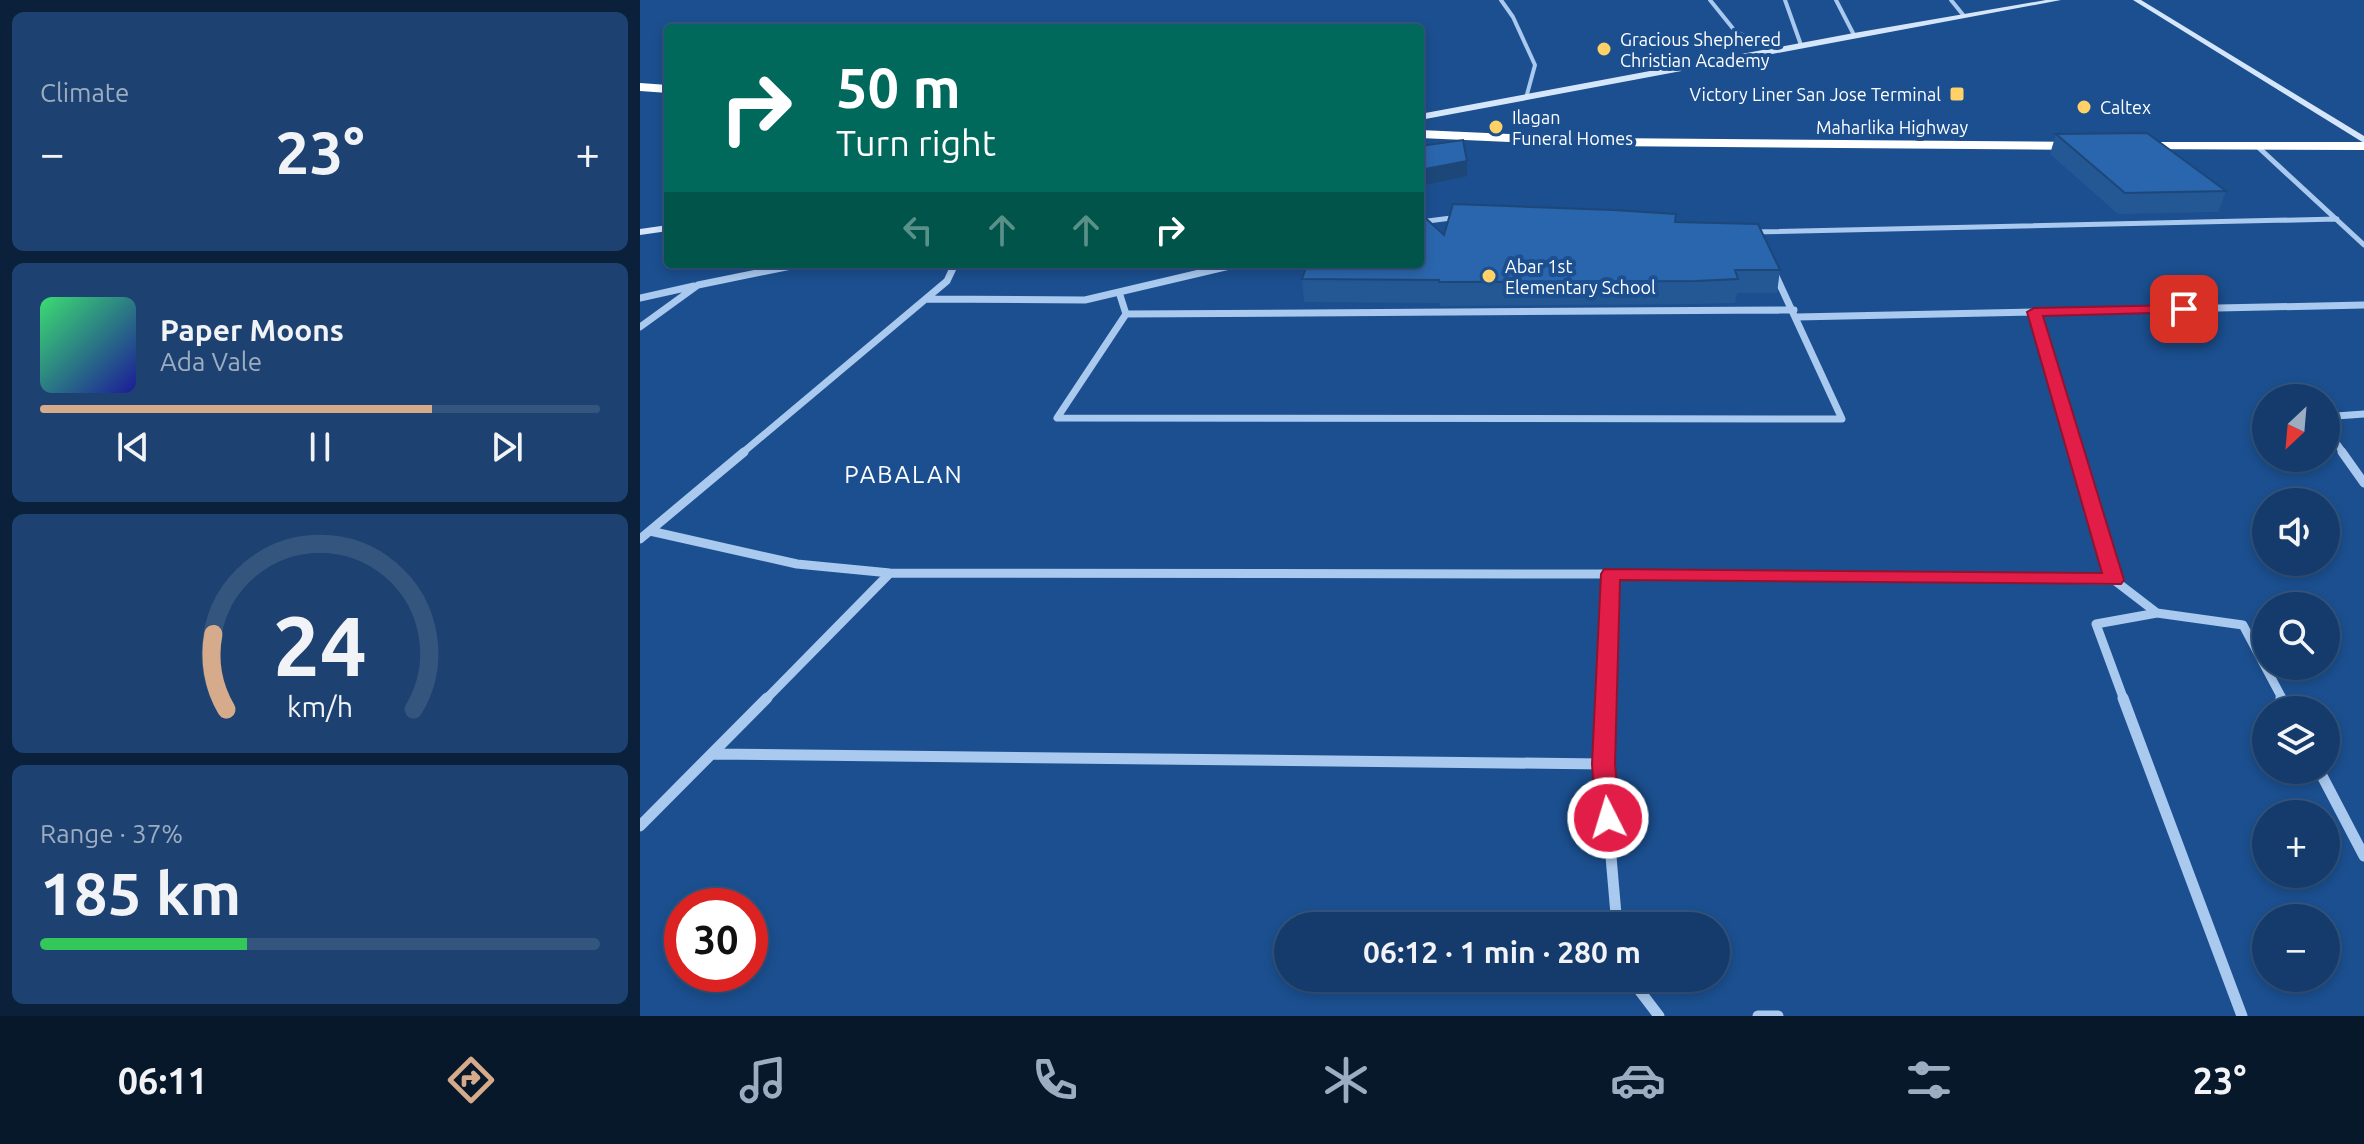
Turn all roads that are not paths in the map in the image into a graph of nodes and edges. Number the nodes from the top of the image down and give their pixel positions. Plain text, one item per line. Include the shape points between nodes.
1 (1501, 0) edge
2 (1710, 0) edge
3 (1785, 0) edge
4 (1836, 0) edge
5 (1951, 0) edge
6 (2054, 0) edge
7 (2136, 0) edge
8 (1964, 16) junction
9 (1854, 35) junction
10 (1801, 45) junction
11 (1771, 50) junction
12 (640, 80) edge
13 (664, 82) edge
14 (640, 87) edge
15 (664, 89) edge
16 (1526, 98) junction
17 (1424, 116) edge
18 (1424, 134) edge
19 (1490, 138) junction
20 (2364, 140) edge
21 (1451, 144) edge
22 (2364, 146) edge
23 (2258, 147) junction
24 (1467, 216) edge
25 (2337, 219) junction
26 (1424, 221) edge
27 (664, 229) edge
28 (1738, 231) edge
29 (640, 232) edge
30 (1754, 232) junction
31 (1761, 245) edge
32 (2364, 245) edge
33 (781, 268) edge
34 (954, 268) edge
35 (1221, 268) edge
36 (1774, 271) edge
37 (698, 285) junction
38 (1119, 292) junction
39 (640, 298) edge
40 (925, 299) junction
41 (2364, 305) edge
42 (2034, 312) junction
43 (1126, 314) junction
44 (1796, 314) junction
45 (640, 327) edge
46 (2364, 414) edge
47 (2340, 416) edge
48 (2340, 448) edge
49 (2364, 483) edge
50 (650, 531) junction
51 (640, 539) edge
52 (890, 573) junction
53 (1611, 574) junction
54 (2114, 580) junction
55 (2157, 613) junction
56 (2281, 696) edge
57 (713, 754) junction
58 (1603, 764) junction
59 (2326, 784) edge
60 (640, 826) edge
61 (2364, 856) edge
62 (1616, 912) edge
63 (1639, 992) edge
64 (1659, 1016) edge
65 (1758, 1016) edge
66 (1778, 1016) edge
67 (2242, 1016) edge

1 - 16 street via 1535,65
2 - 11 street via 1735,31
3 - 10 street
4 - 9 street
5 - 8 street
6 - 8 street
7 - 20 street
8 - 9 street
9 - 10 street
10 - 11 street
11 - 16 street
12 - 13 highway
14 - 15 highway
16 - 17 street
18 - 19 highway, Maharlika Highway
19 - 21 street
19 - 23 highway, Maharlika Highway
22 - 23 highway, Maharlika Highway
23 - 25 street
24 - 26 street
25 - 30 street
25 - 32 street
27 - 29 street
28 - 30 street
30 - 31 street
33 - 37 street
34 - 40 street via 952,276
35 - 38 street
36 - 44 street
37 - 39 street
37 - 45 street
38 - 40 street via 1069,301
38 - 43 street
40 - 50 street
41 - 42 street
42 - 44 street
42 - 54 street
43 - 44 street
43 - 44 street via 1057,418 1842,419
46 - 47 street
48 - 49 street
50 - 51 street
50 - 52 street via 797,564
52 - 53 street
52 - 57 street
53 - 54 street
53 - 58 street
54 - 55 street
55 - 56 street via 2243,625
55 - 67 street via 2096,624
57 - 58 street
57 - 60 street
58 - 62 street
59 - 61 street
63 - 64 street
65 - 66 street

